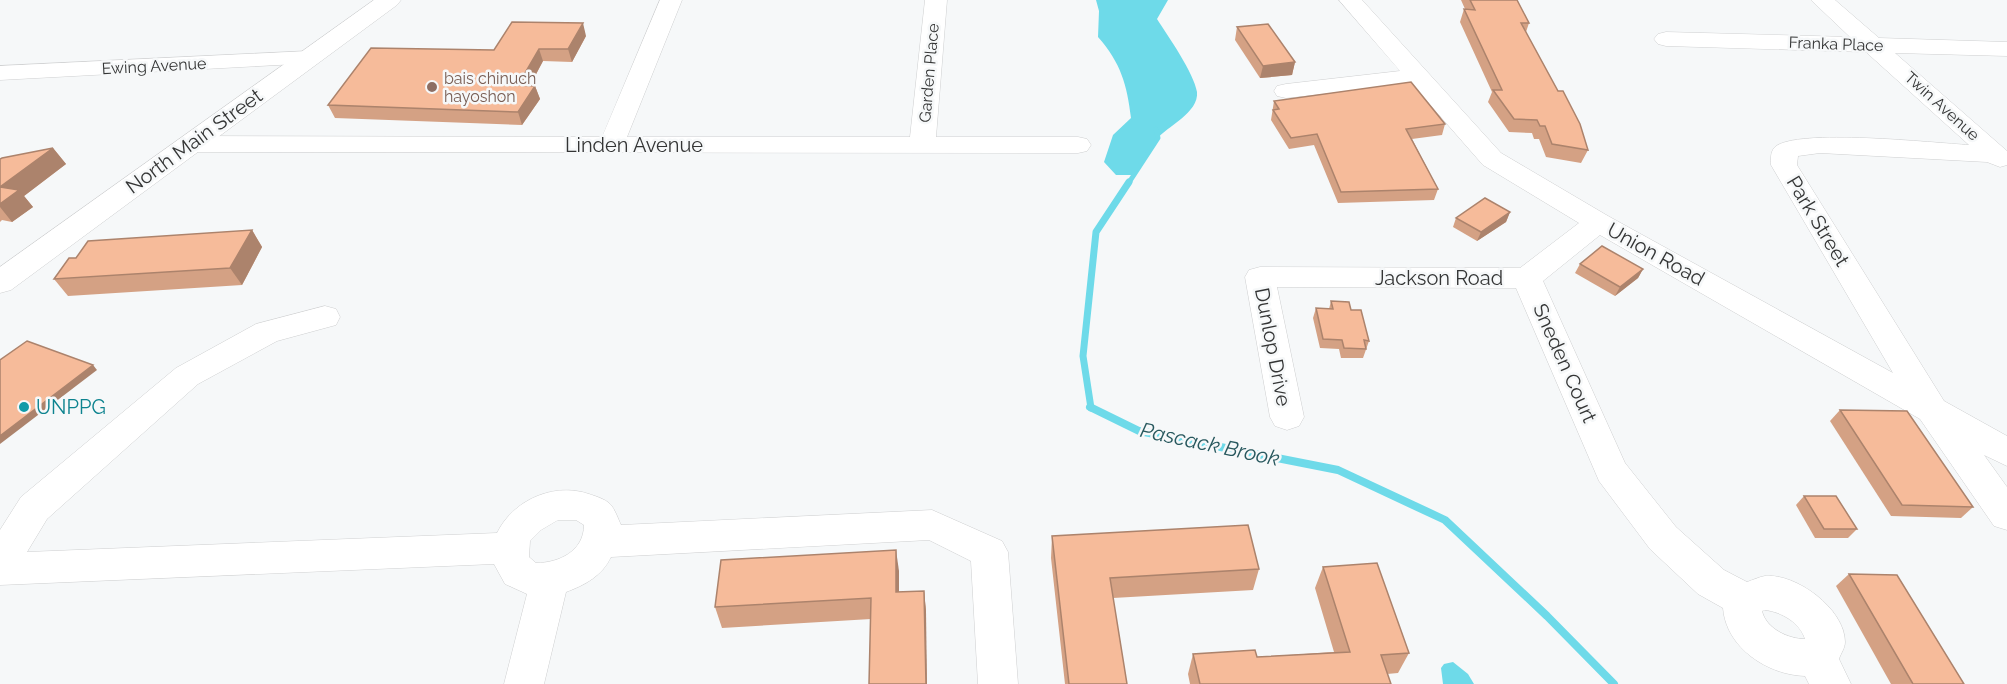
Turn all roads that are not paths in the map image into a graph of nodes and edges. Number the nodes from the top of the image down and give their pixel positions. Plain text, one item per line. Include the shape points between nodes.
1 (389, 0) edge
2 (671, 0) edge
3 (936, 0) edge
4 (1350, 0) edge
5 (1822, 0) edge
6 (1666, 39) dead end
7 (1873, 45) junction
8 (2007, 49) edge
9 (308, 58) junction
10 (0, 73) edge
11 (1418, 76) junction
12 (1286, 91) dead end
13 (190, 144) junction
14 (611, 145) junction
15 (1078, 145) dead end
16 (922, 146) junction
17 (2001, 160) edge
18 (1598, 222) junction
19 (1260, 277) joint
20 (1527, 278) junction
21 (0, 282) edge
22 (325, 317) dead end
23 (1930, 407) junction
24 (1287, 417) dead end
25 (2007, 452) edge
26 (2007, 515) edge
27 (601, 542) junction
28 (510, 548) junction
29 (0, 562) edge
30 (0, 569) edge
31 (550, 580) junction
32 (1746, 601) junction
33 (1823, 671) edge
34 (524, 684) edge
35 (998, 684) edge

1 - 9 main road, North Main Street
2 - 14 street
3 - 16 street, Garden Place
4 - 11 street, Union Road
5 - 7 street, Twin Avenue
6 - 7 street, Franka Place
7 - 8 street, Franka Place
7 - 17 street, Twin Avenue
9 - 10 street, Ewing Avenue
9 - 13 main road, North Main Street
11 - 12 street
11 - 18 street, Union Road via 1492,159
13 - 14 street, Linden Avenue
13 - 21 main road, North Main Street
14 - 16 street, Linden Avenue
15 - 16 street, Linden Avenue
17 - 23 street, Park Street via 1820,145 1785,152 1784,165
18 - 20 street, Jackson Road
18 - 23 street, Union Road
19 - 20 street, Jackson Road
19 - 24 street, Dunlop Drive
20 - 32 street, Sneden Court via 1611,471 1663,538 1711,582
22 - 29 street via 267,332 187,376 34,508
23 - 25 street, Union Road
23 - 26 street
27 - 28 street via 603,530 593,512 583,506 556,506 529,518 518,528
27 - 31 street via 582,567
27 - 35 street via 932,525 989,552
28 - 30 street
28 - 31 street via 512,566 521,575
31 - 34 street
32 - 33 street via 1744,619 1756,639 1767,648
32 - 33 street via 1764,593 1792,600 1805,608 1824,630

